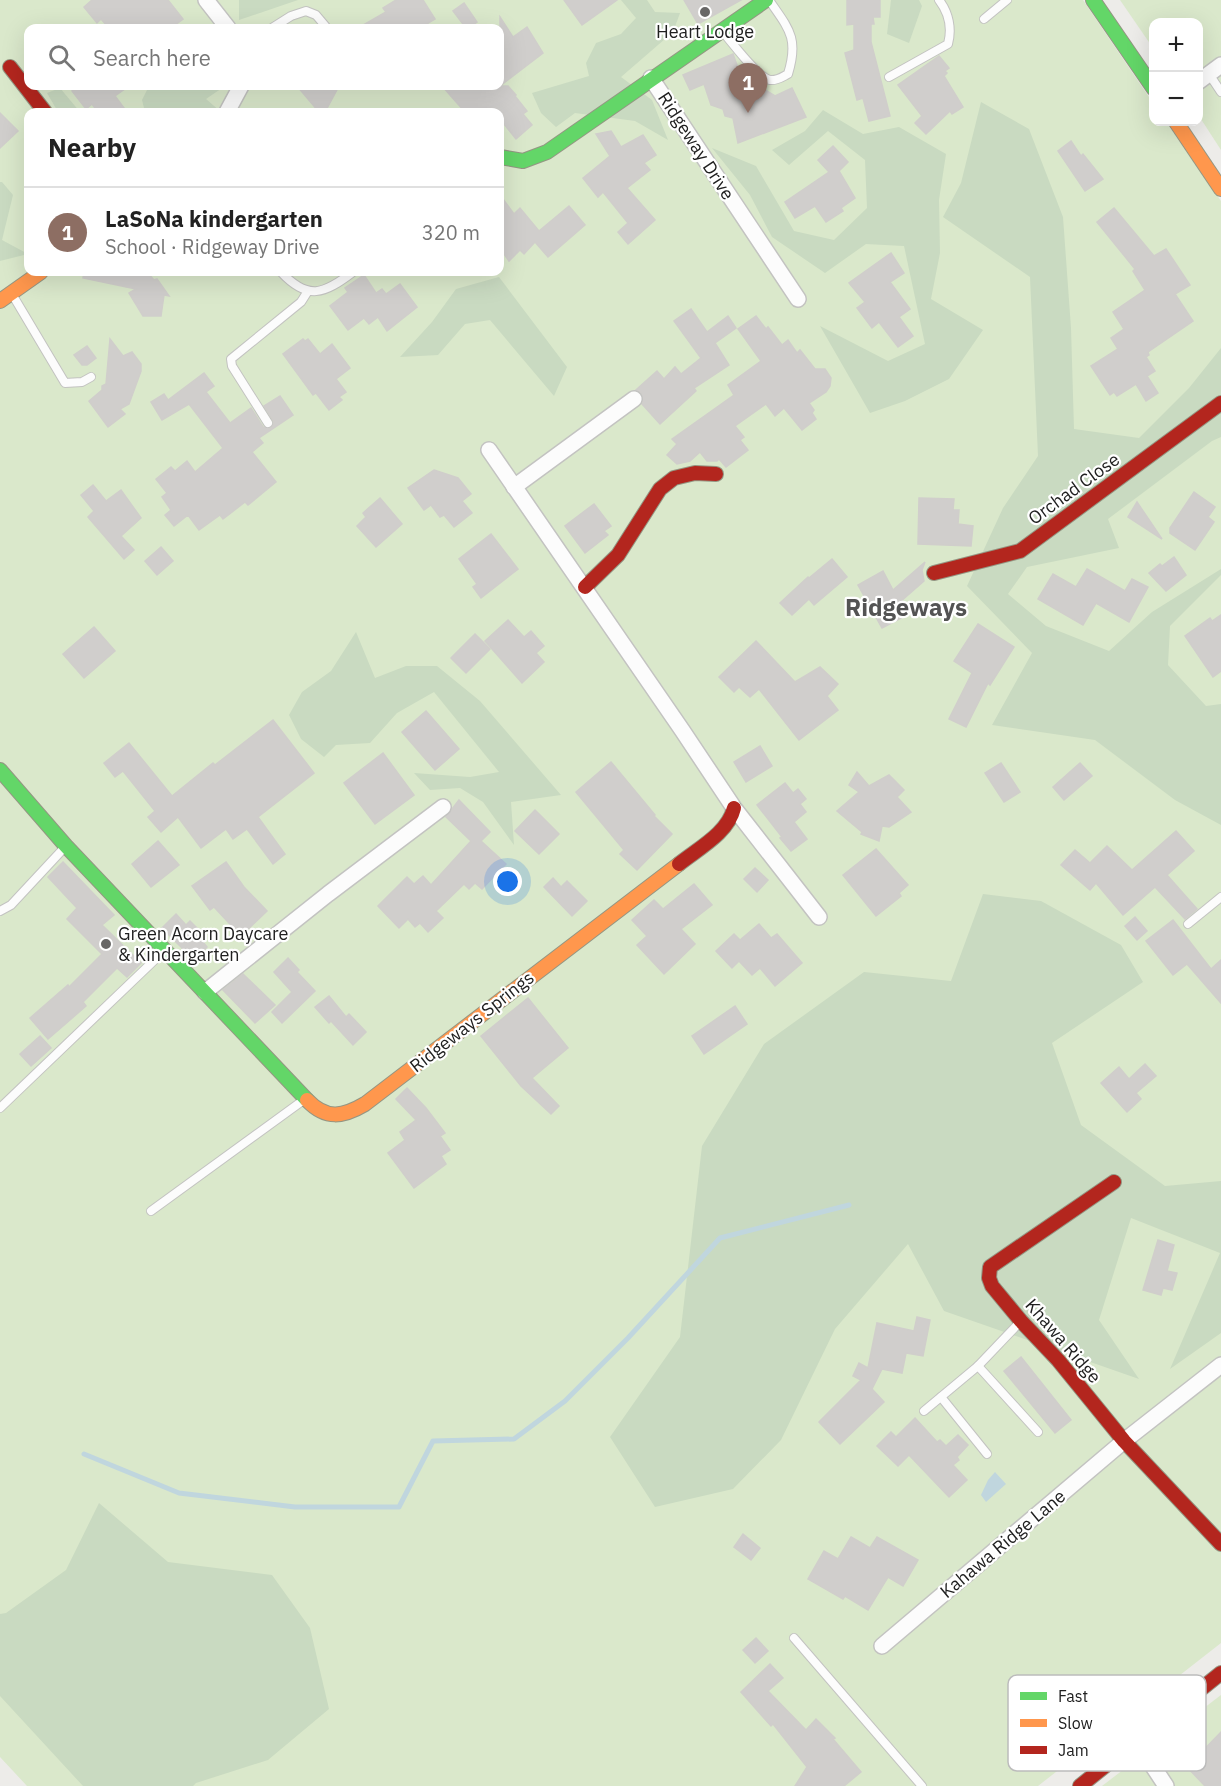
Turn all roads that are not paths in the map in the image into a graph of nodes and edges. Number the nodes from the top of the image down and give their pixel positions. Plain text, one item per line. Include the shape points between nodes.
1 (206, 0) edge
2 (767, 0) edge
3 (939, 0) edge
4 (1007, 0) edge
5 (1093, 0) edge
6 (984, 19) dead end
7 (225, 24) edge
8 (278, 24) edge
9 (324, 24) edge
10 (721, 30) junction
11 (10, 66) dead end
12 (1210, 73) edge
13 (889, 76) dead end
14 (651, 78) junction
15 (1149, 82) edge
16 (24, 84) edge
17 (28, 90) edge
18 (239, 90) edge
19 (1221, 92) edge
20 (42, 108) edge
21 (229, 108) edge
22 (1179, 126) edge
23 (504, 158) edge
24 (1221, 189) edge
25 (35, 276) edge
26 (285, 276) edge
27 (348, 276) edge
28 (308, 291) junction
29 (12, 293) junction
30 (798, 299) dead end
31 (0, 301) edge
32 (91, 377) dead end
33 (634, 399) dead end
34 (1221, 403) edge
35 (268, 423) dead end
36 (489, 450) dead end
37 (716, 474) dead end
38 (514, 487) junction
39 (934, 573) dead end
40 (585, 587) junction
41 (0, 770) edge
42 (443, 807) dead end
43 (734, 808) junction
44 (66, 846) junction
45 (1219, 902) edge
46 (0, 910) edge
47 (819, 917) dead end
48 (1188, 924) dead end
49 (165, 950) junction
50 (205, 992) junction
51 (306, 1098) junction
52 (0, 1108) edge
53 (1113, 1182) dead end
54 (151, 1211) dead end
55 (1021, 1321) junction
56 (1221, 1365) edge
57 (978, 1366) junction
58 (941, 1397) junction
59 (924, 1411) dead end
60 (1038, 1432) dead end
61 (1124, 1441) junction
62 (987, 1454) dead end
63 (1221, 1544) edge
64 (794, 1638) dead end
65 (882, 1646) dead end
66 (1221, 1673) edge
67 (1206, 1685) edge
68 (1099, 1771) edge
69 (1156, 1771) edge
70 (921, 1786) edge
71 (1080, 1786) edge
72 (1166, 1786) edge

1 - 7 street
2 - 10 street, Ridgeway Drive
2 - 10 lane via 789,29 793,46 788,74 769,80 759,74
3 - 13 lane via 951,32 948,44
4 - 6 lane
5 - 15 street
8 - 9 lane via 306,11
10 - 14 street, Ridgeway Drive
11 - 16 street
12 - 19 lane
14 - 23 street via 541,155 523,161
14 - 30 street, Ridgeway Drive
17 - 20 street
18 - 21 street
22 - 24 street
25 - 29 street
26 - 28 lane
27 - 28 lane via 332,288
28 - 35 lane via 301,302 231,359
29 - 31 street
29 - 32 lane via 65,382 82,382
33 - 38 street
34 - 39 street, Orchad Close via 1020,551
36 - 38 street
37 - 40 street via 674,478 660,489 618,555
38 - 40 street
40 - 43 street
41 - 44 street, Ridgeways Springs
42 - 50 street
43 - 47 street
43 - 51 street, Ridgeways Springs via 731,820 721,831 365,1104 347,1115 335,1116 324,1113
44 - 46 lane via 11,905
44 - 49 street, Ridgeways Springs
45 - 48 lane
49 - 50 street, Ridgeways Springs
49 - 52 lane
50 - 51 street, Ridgeways Springs
51 - 54 lane
53 - 55 street, Khawa Ridge via 990,1267 992,1286
55 - 57 lane
55 - 61 street, Khawa Ridge
56 - 61 street, Kahawa Ridge Lane
57 - 58 lane
57 - 60 lane
58 - 59 lane
58 - 62 lane
61 - 63 street, Khawa Ridge
61 - 65 street, Kahawa Ridge Lane
64 - 70 lane
66 - 67 street
68 - 71 street
69 - 72 street

